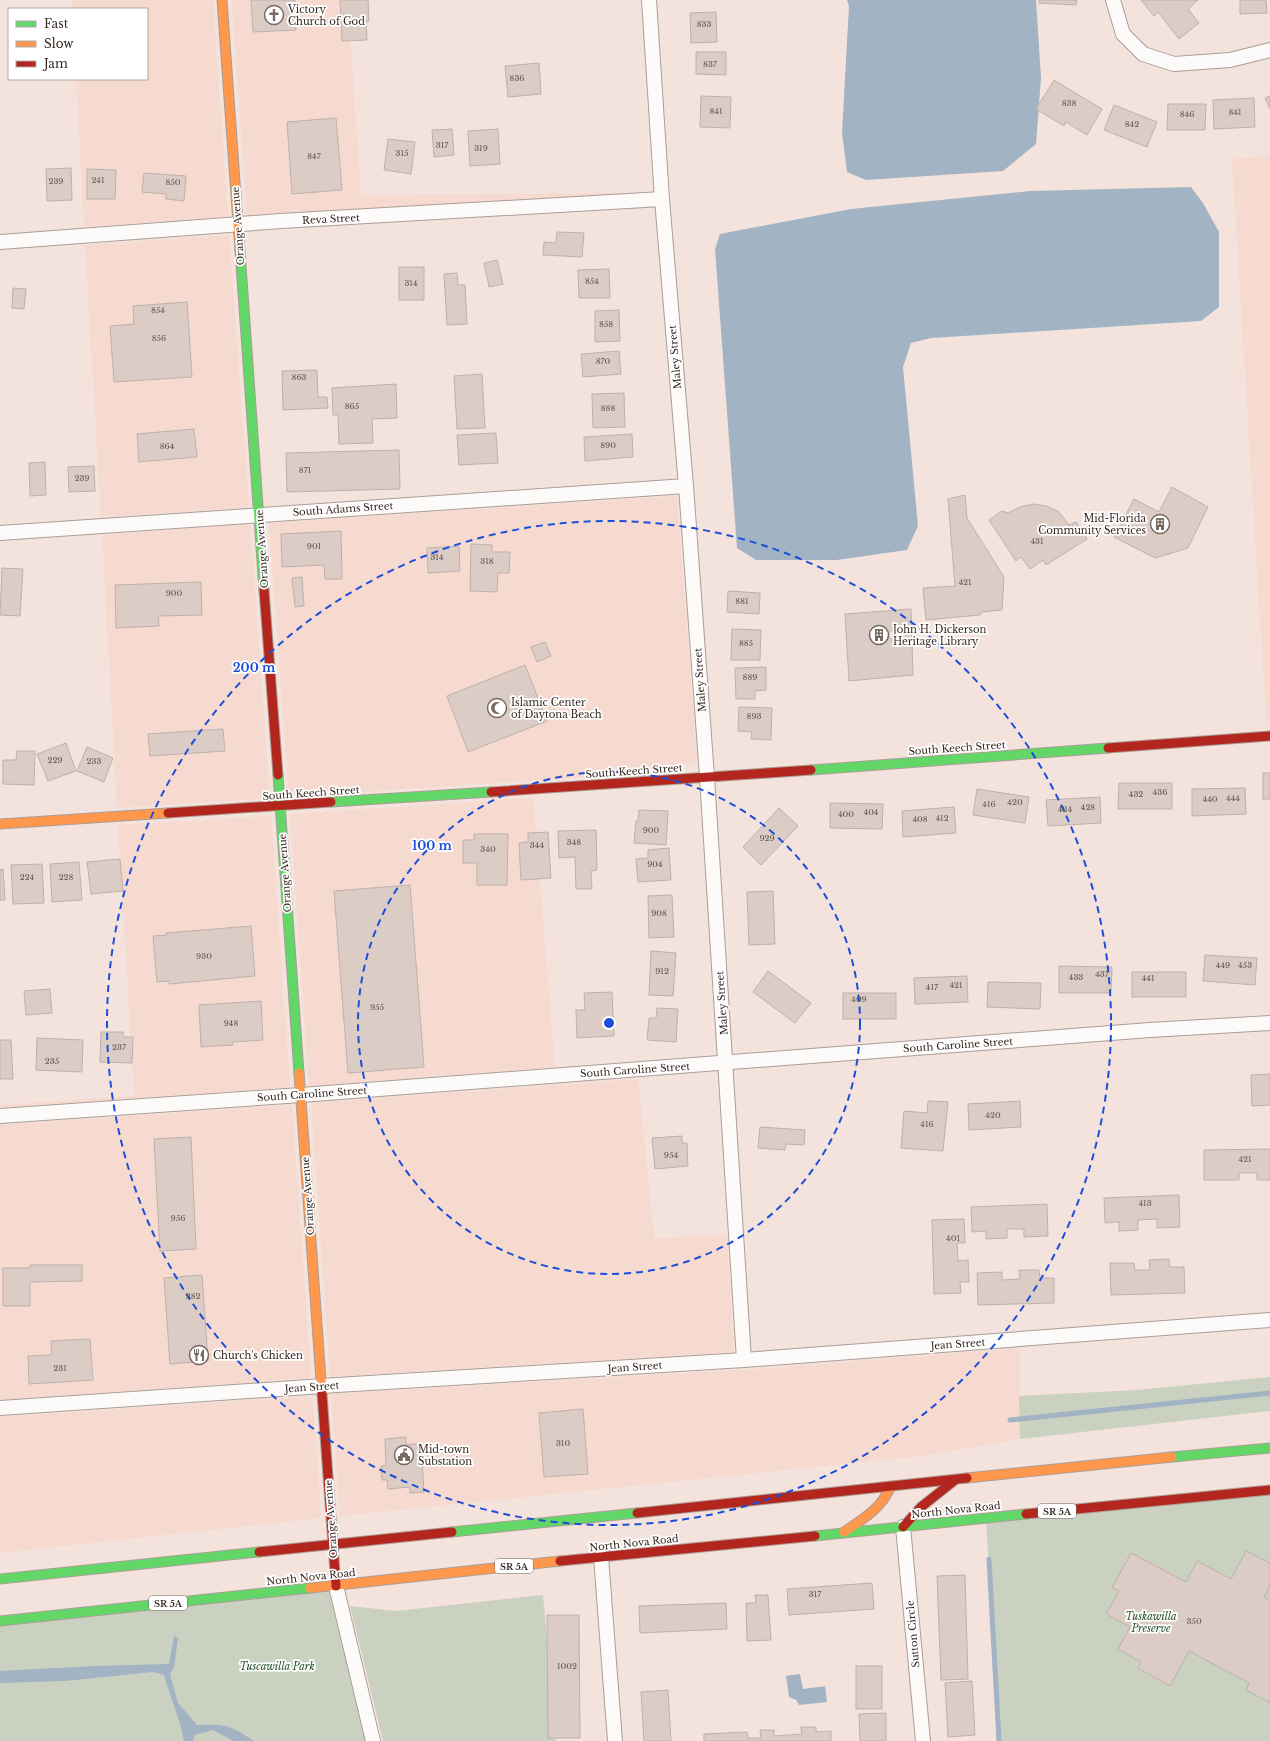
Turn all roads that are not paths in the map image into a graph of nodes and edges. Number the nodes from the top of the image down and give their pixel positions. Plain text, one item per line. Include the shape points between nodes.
1 (222, 0) edge
2 (649, 0) edge
3 (1113, 0) edge
4 (1270, 50) edge
5 (662, 199) junction
6 (238, 225) junction
7 (0, 242) edge
8 (686, 486) junction
9 (259, 515) junction
10 (0, 533) edge
11 (1270, 736) edge
12 (707, 777) junction
13 (280, 806) junction
14 (0, 824) edge
15 (1270, 1023) edge
16 (726, 1063) junction
17 (301, 1095) junction
18 (0, 1116) edge
19 (1270, 1320) edge
20 (744, 1360) junction
21 (322, 1386) junction
22 (0, 1408) edge
23 (1270, 1448) edge
24 (956, 1479) junction
25 (891, 1486) junction
26 (1270, 1490) edge
27 (903, 1527) junction
28 (844, 1532) junction
29 (333, 1545) junction
30 (601, 1557) junction
31 (0, 1579) edge
32 (336, 1586) junction
33 (0, 1621) edge
34 (373, 1741) edge
35 (615, 1741) edge
36 (923, 1741) edge

1 - 6 street, Orange Avenue
2 - 5 street, Maley Street
3 - 4 street via 1123,34 1143,54 1174,64 1230,60
5 - 6 street, Reva Street
5 - 8 street, Maley Street
6 - 7 street, Reva Street
6 - 9 street, Orange Avenue
8 - 9 street, South Adams Street
8 - 12 street, Maley Street
9 - 10 street, South Adams Street
9 - 13 street, Orange Avenue
11 - 12 street, South Keech Street
12 - 13 street, South Keech Street
12 - 16 street, Maley Street
13 - 14 street, South Keech Street
13 - 17 street, Orange Avenue
15 - 16 street, South Caroline Street
16 - 17 street, South Caroline Street
16 - 20 street, Maley Street
17 - 18 street, South Caroline Street
17 - 21 street, Orange Avenue
19 - 20 street, Jean Street
20 - 21 street, Jean Street
21 - 22 street, Jean Street
21 - 29 street, Orange Avenue
23 - 24 street
24 - 25 street
24 - 27 street via 912,1514
25 - 28 street via 886,1498 877,1508
25 - 29 street
26 - 27 street, North Nova Road / SR 5A
27 - 28 street, North Nova Road / SR 5A
27 - 36 street, Sutton Circle
28 - 30 street, North Nova Road / SR 5A
29 - 31 street
29 - 32 street, Orange Avenue
30 - 32 street, North Nova Road / SR 5A
30 - 35 street
32 - 33 street, North Nova Road / SR 5A
32 - 34 street, Orange Avenue

